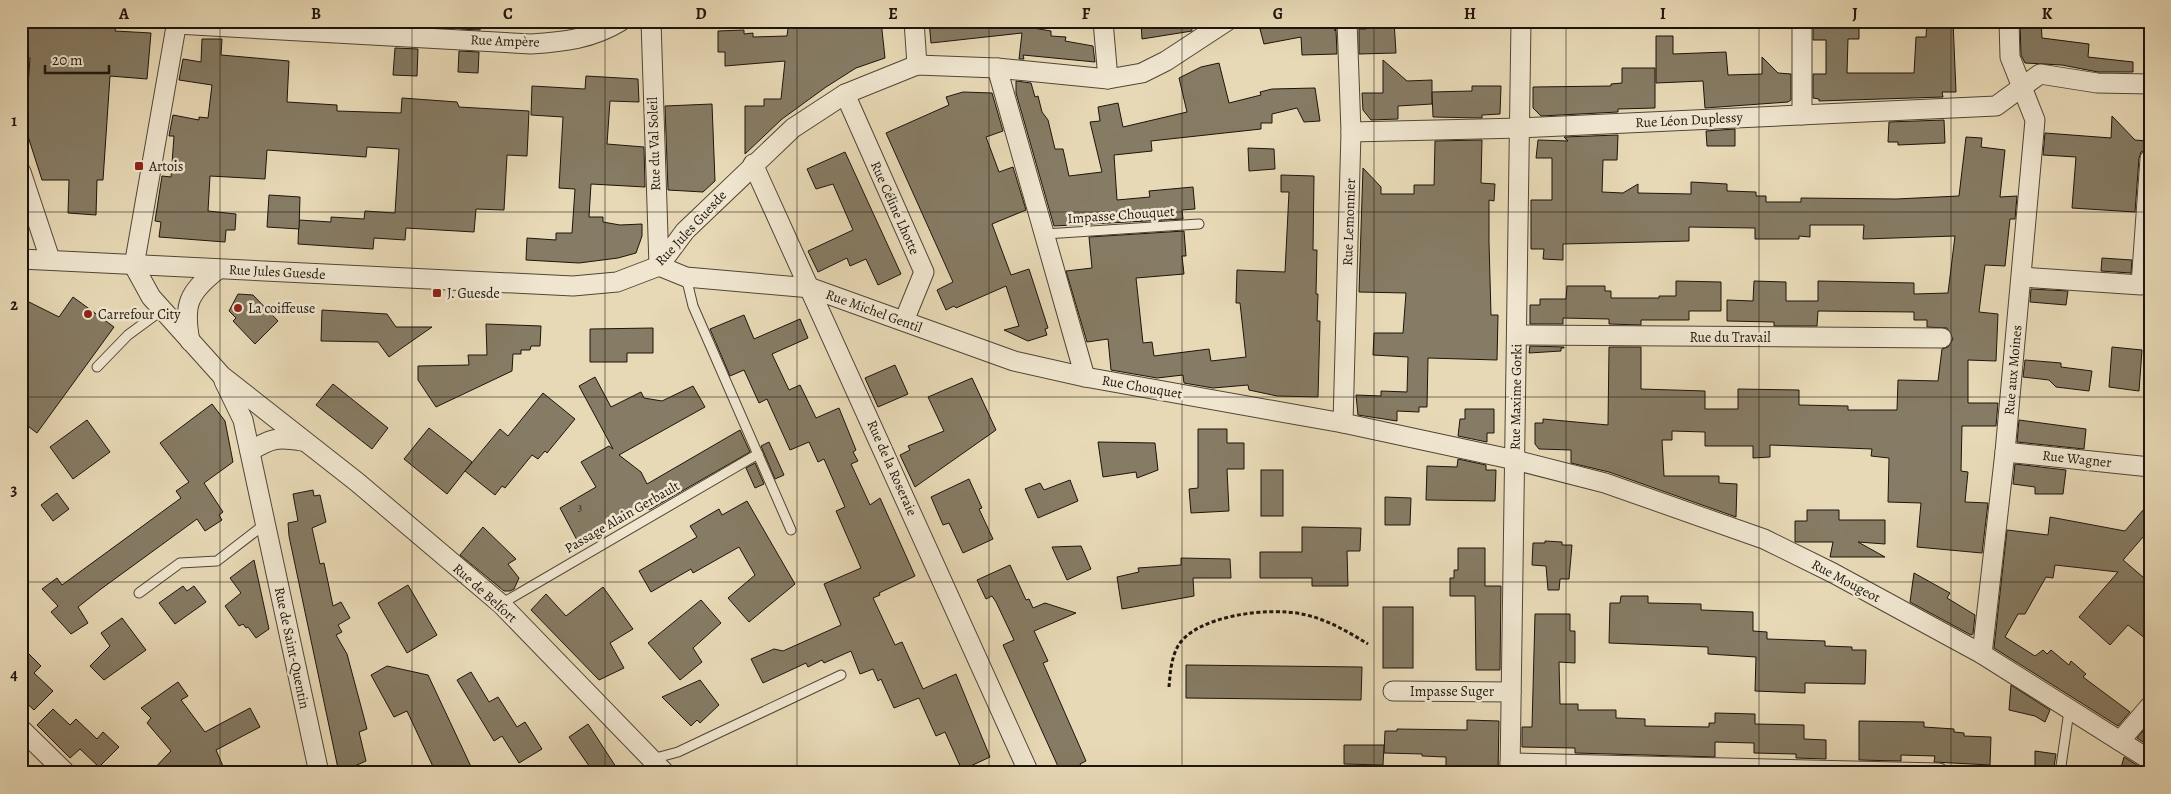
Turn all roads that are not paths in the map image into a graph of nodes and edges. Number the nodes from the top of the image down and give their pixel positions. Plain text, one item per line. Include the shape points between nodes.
1 (621, 21) edge
2 (651, 21) edge
3 (914, 21) edge
4 (1103, 21) edge
5 (1227, 21) edge
6 (1347, 21) edge
7 (1522, 21) edge
8 (1802, 21) edge
9 (2009, 21) edge
10 (176, 23) edge
11 (917, 65) junction
12 (997, 68) junction
13 (1108, 78) junction
14 (2150, 84) edge
15 (2022, 89) junction
16 (845, 94) junction
17 (1802, 116) junction
18 (1522, 128) junction
19 (1351, 132) junction
20 (2150, 159) edge
21 (753, 164) junction
22 (21, 172) edge
23 (1200, 224) dead end
24 (1045, 234) junction
25 (21, 259) edge
26 (50, 259) junction
27 (134, 266) junction
28 (659, 266) junction
29 (218, 270) junction
30 (686, 277) junction
31 (2022, 278) junction
32 (811, 288) junction
33 (162, 310) junction
34 (904, 321) junction
35 (1517, 335) junction
36 (1942, 338) dead end
37 (190, 342) junction
38 (98, 367) dead end
39 (222, 376) junction
40 (1086, 377) junction
41 (1343, 423) junction
42 (304, 442) junction
43 (250, 451) junction
44 (2005, 452) junction
45 (758, 454) junction
46 (1515, 460) junction
47 (2150, 467) edge
48 (265, 524) junction
49 (791, 530) dead end
50 (139, 593) dead end
51 (501, 604) junction
52 (1982, 654) junction
53 (841, 675) dead end
54 (1393, 691) dead end
55 (1511, 692) junction
56 (2150, 706) edge
57 (2069, 711) junction
58 (21, 729) edge
59 (2120, 741) junction
60 (652, 759) junction
61 (2150, 760) edge
62 (1510, 768) edge
63 (66, 773) edge
64 (318, 773) edge
65 (665, 773) edge
66 (1029, 773) edge
67 (1939, 773) edge
68 (2060, 773) edge

1 - 10 street, Rue Ampère via 607,30 571,42 531,44
2 - 28 street, Rue du Val Soleil
3 - 11 street
4 - 13 street
5 - 13 street, Rue Jules Guesde via 1142,73
6 - 19 street, Rue Lemonnier
7 - 18 street, Rue Maxime Gorki
8 - 17 street
9 - 15 street, Rue aux Moines via 2010,57
10 - 27 street
11 - 12 street, Rue Jules Guesde
11 - 16 street, Rue Jules Guesde
12 - 13 street, Rue Jules Guesde
12 - 24 street, Rue Chouquet
14 - 15 street, Rue Léon Duplessy via 2097,83 2040,74
15 - 17 street, Rue Léon Duplessy via 1996,106
15 - 31 street, Rue aux Moines via 2035,120
16 - 21 street, Rue Jules Guesde via 793,128
16 - 34 street, Rue Céline Lhotte via 924,272
17 - 18 street, Rue Léon Duplessy
18 - 19 street, Rue Léon Duplessy
18 - 35 street, Rue Maxime Gorki
19 - 41 street, Rue Lemonnier
20 - 31 street via 2141,285
21 - 28 street, Rue Jules Guesde via 684,231
21 - 32 street, Rue de la Roseraie
22 - 26 street
23 - 24 lane, Impasse Chouquet
24 - 40 street, Rue Chouquet
25 - 26 street, Rue Jules Guesde
26 - 27 street, Rue Jules Guesde
27 - 29 street, Rue Jules Guesde
27 - 33 street, Rue de Belfort
28 - 29 street, Rue Jules Guesde via 617,282 573,286
28 - 30 street, Rue Michel Gentil
29 - 37 street via 200,283 192,296 185,316
30 - 32 street, Rue Michel Gentil
30 - 45 lane via 693,306
31 - 44 street, Rue aux Moines
32 - 34 street, Rue Michel Gentil
32 - 66 street, Rue de la Roseraie
33 - 37 street, Rue de Belfort
33 - 38 lane via 128,335
34 - 40 street, Rue Michel Gentil via 1014,361
35 - 36 street, Rue du Travail
35 - 46 street, Rue Maxime Gorki
37 - 39 street, Rue de Belfort
39 - 42 street, Rue de Belfort
39 - 43 street, Rue de Saint-Quentin via 243,420
40 - 41 street, Rue Chouquet
41 - 46 street, Rue Chouquet
42 - 43 street, Rue de Belfort via 280,438 268,440
42 - 51 street, Rue de Belfort via 357,482
43 - 48 street, Rue de Saint-Quentin
44 - 47 street, Rue Wagner
44 - 52 street, Rue aux Moines
45 - 49 lane
45 - 51 lane, Passage Alain Gerbault
46 - 52 street, Rue Mougeot via 1605,483 1764,539
46 - 55 street, Rue Maxime Gorki
48 - 50 lane via 217,561 180,563
48 - 64 street, Rue de Saint-Quentin
51 - 60 street, Rue de Belfort
52 - 57 street, Rue Mougeot
53 - 60 lane via 678,752
54 - 55 street, Impasse Suger
55 - 62 street, Rue Maxime Gorki
56 - 59 street
57 - 59 street, Rue Mougeot
57 - 68 lane
58 - 63 street
59 - 61 street, Rue Mougeot
60 - 65 street, Rue de Belfort
62 - 67 street

